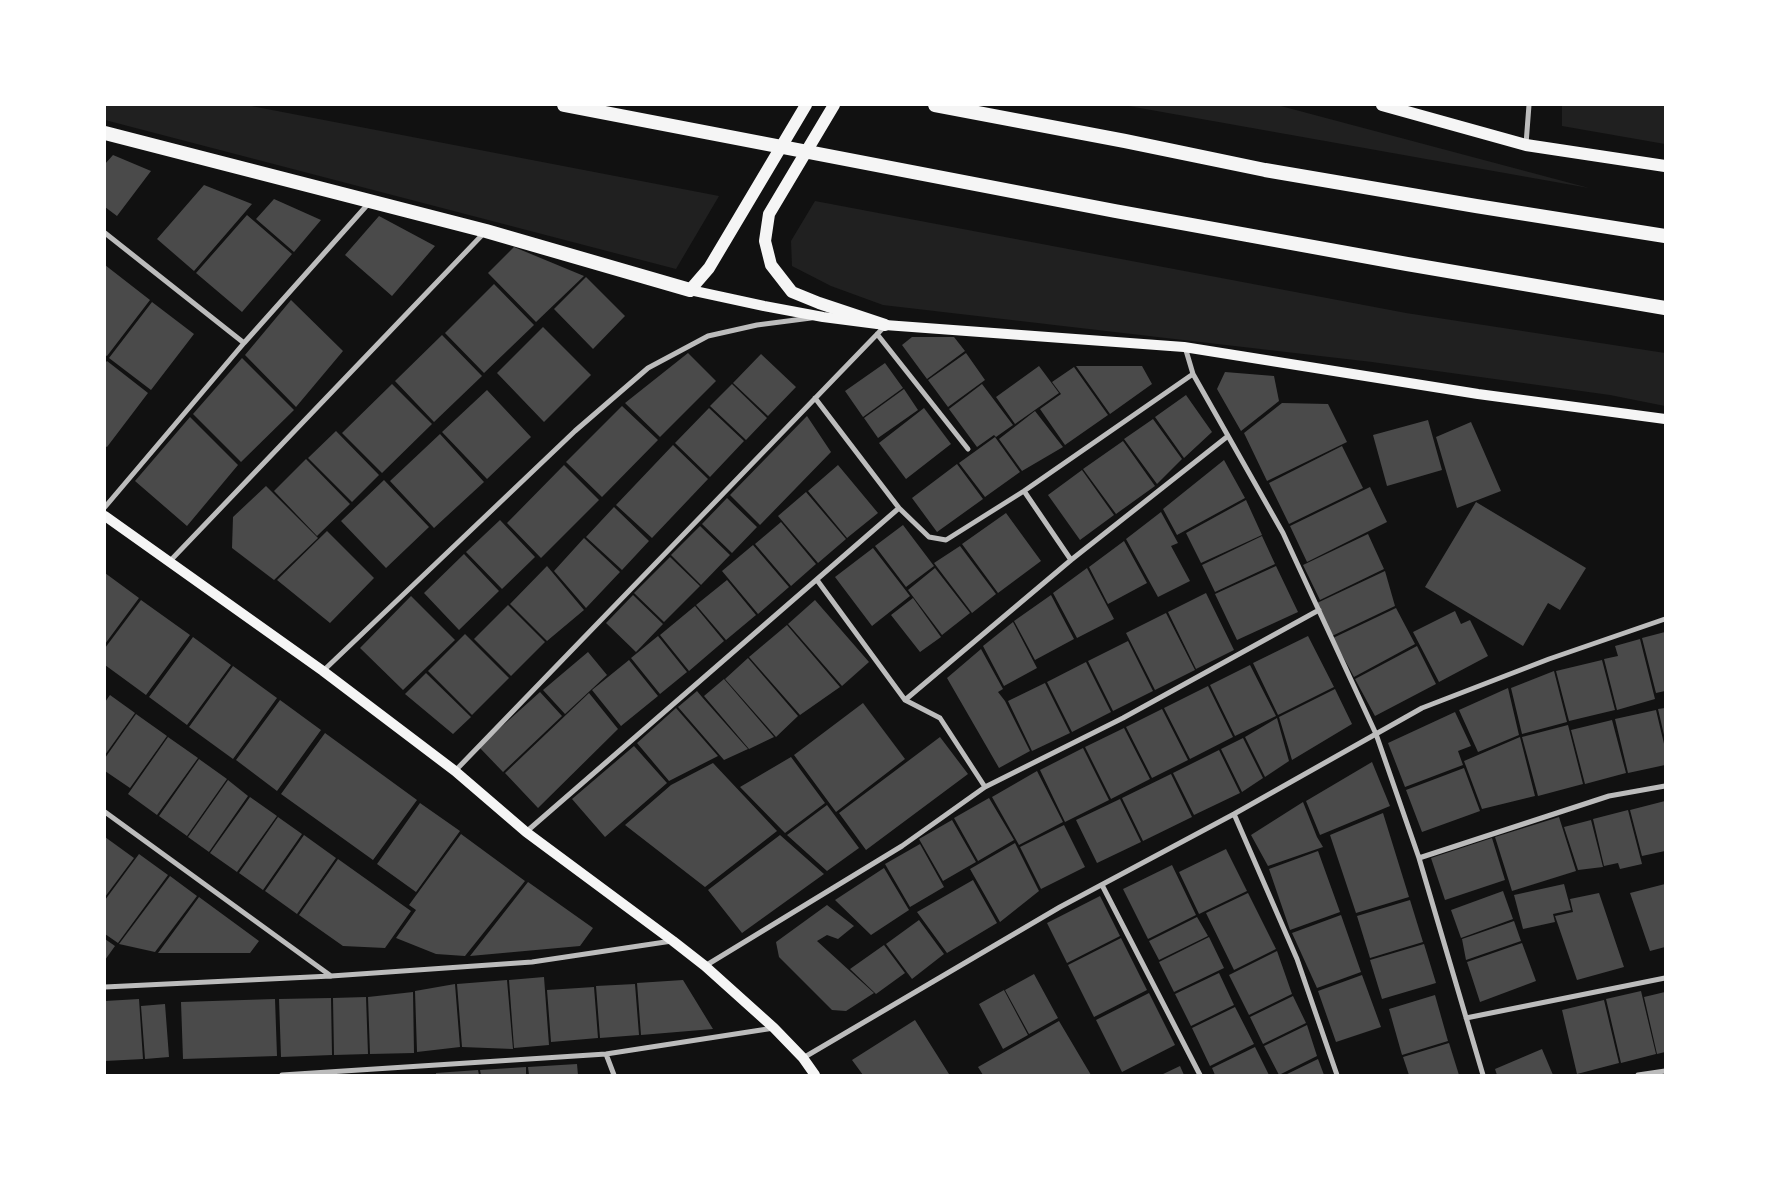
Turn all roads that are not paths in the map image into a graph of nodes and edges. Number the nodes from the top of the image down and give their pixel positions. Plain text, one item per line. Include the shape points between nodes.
1 (564, 105) edge
2 (806, 105) edge
3 (834, 105) edge
4 (935, 105) edge
5 (1382, 105) edge
6 (1529, 105) edge
7 (105, 132) edge
8 (1526, 145) junction
9 (1665, 166) edge
10 (369, 202) junction
11 (486, 232) junction
12 (105, 234) edge
13 (1665, 236) edge
14 (690, 290) junction
15 (1665, 308) edge
16 (823, 317) junction
17 (881, 330) junction
18 (244, 343) junction
19 (1184, 347) junction
20 (1193, 374) junction
21 (815, 398) junction
22 (1665, 419) edge
23 (1228, 436) junction
24 (968, 449) dead end
25 (1024, 491) junction
26 (105, 507) edge
27 (899, 508) junction
28 (105, 516) edge
29 (1071, 560) junction
30 (170, 561) junction
31 (816, 580) junction
32 (1319, 610) junction
33 (1665, 619) edge
34 (323, 671) junction
35 (905, 700) junction
36 (1376, 734) junction
37 (454, 771) junction
38 (1665, 786) edge
39 (985, 787) junction
40 (105, 812) edge
41 (1234, 814) junction
42 (526, 832) junction
43 (1418, 858) junction
44 (1102, 885) junction
45 (673, 941) junction
46 (705, 966) junction
47 (331, 976) junction
48 (1665, 978) edge
49 (105, 987) edge
50 (1466, 1018) junction
51 (774, 1028) junction
52 (606, 1054) junction
53 (803, 1058) junction
54 (1665, 1070) edge
55 (282, 1075) edge
56 (614, 1075) edge
57 (815, 1075) edge
58 (1200, 1075) edge
59 (1337, 1075) edge
60 (1483, 1075) edge
61 (1638, 1075) edge

1 - 15 highway via 1116,211
2 - 14 main road via 709,268
3 - 17 main road via 769,214 765,241 771,265 792,292
4 - 13 highway via 1265,170
5 - 8 main road
6 - 8 street
7 - 10 highway
8 - 9 main road
10 - 11 highway
10 - 18 street
11 - 14 highway
11 - 30 street
12 - 18 street
14 - 16 main road
16 - 17 main road
16 - 34 street via 757,325 708,336 648,368 575,431
17 - 19 main road
17 - 21 street
17 - 24 street
18 - 26 street
19 - 20 street
19 - 22 main road via 1478,394
20 - 23 street
20 - 25 street
21 - 27 street
21 - 37 street
23 - 29 street
23 - 32 street via 1283,532
25 - 27 street via 946,540 929,537
25 - 29 street
27 - 31 street
28 - 30 main road
29 - 35 street
30 - 34 main road
31 - 35 street
31 - 42 street
32 - 36 street
32 - 39 street via 1123,718
33 - 36 street via 1422,708
34 - 37 main road
35 - 39 street via 940,718
36 - 41 street
36 - 43 street
37 - 42 main road
38 - 43 street via 1609,796
39 - 46 street via 902,846
40 - 47 street
41 - 44 street
41 - 59 street via 1297,959
42 - 45 main road
43 - 50 street
44 - 53 street
44 - 58 street
45 - 46 main road
45 - 47 street via 532,962
46 - 51 main road
47 - 49 street
48 - 50 street
50 - 60 street
51 - 52 street
51 - 53 main road
52 - 55 street
52 - 56 street
53 - 57 main road
54 - 61 street

